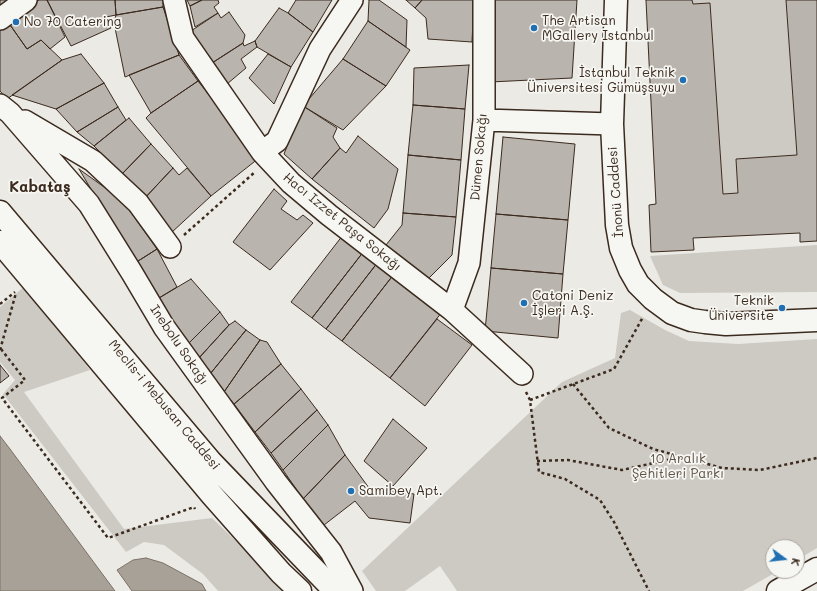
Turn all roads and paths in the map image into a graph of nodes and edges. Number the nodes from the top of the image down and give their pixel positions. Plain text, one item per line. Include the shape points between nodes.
1 (26, 0) edge
2 (174, 0) edge
3 (352, 0) edge
4 (484, 0) edge
5 (616, 0) edge
6 (0, 19) edge
7 (5, 109) edge
8 (484, 120) junction
9 (612, 124) junction
10 (265, 156) junction
11 (0, 212) edge
12 (0, 242) edge
13 (170, 247) joint
14 (0, 304) edge
15 (452, 310) junction
16 (817, 320) edge
17 (633, 335) dead end
18 (0, 350) edge
19 (522, 374) dead end
20 (573, 384) junction
21 (682, 457) junction
22 (817, 458) edge
23 (537, 461) junction
24 (199, 513) dead end
25 (817, 569) edge
26 (300, 591) edge
27 (335, 591) edge
28 (352, 591) edge
29 (650, 591) edge
30 (778, 591) edge

1 - 6 street
2 - 10 street, Hacı Izzet Paşa Sokağı via 184,38
3 - 10 street via 320,49 277,140
4 - 8 street, Dümen Sokağı
5 - 9 main road, İnonü Caddesi
7 - 13 street via 93,161 138,203
7 - 28 street, Inebolu Sokağı via 89,204 164,327 276,482 331,552
8 - 9 street
8 - 15 street, Dümen Sokağı via 469,263
9 - 16 main road, İnonü Caddesi via 617,225 621,248 638,284 648,294 672,313 691,320 726,324
10 - 13 path
10 - 15 street, Hacı Izzet Paşa Sokağı via 291,183 329,215
11 - 27 main road, Meclis-i Mebusan Caddesi via 211,462
12 - 26 main road, Meclis-i Mebusan Caddesi via 212,495
14 - 18 path via 16,291
15 - 19 street, Hacı Izzet Paşa Sokağı
17 - 20 path via 614,368
18 - 24 path via 25,380 2,398 108,538 194,507
20 - 21 path via 609,428 653,449
20 - 23 path via 530,400
21 - 22 path via 722,468 760,470
21 - 23 path via 622,470 568,460
23 - 29 path via 539,472 565,479 600,500
25 - 30 main road

